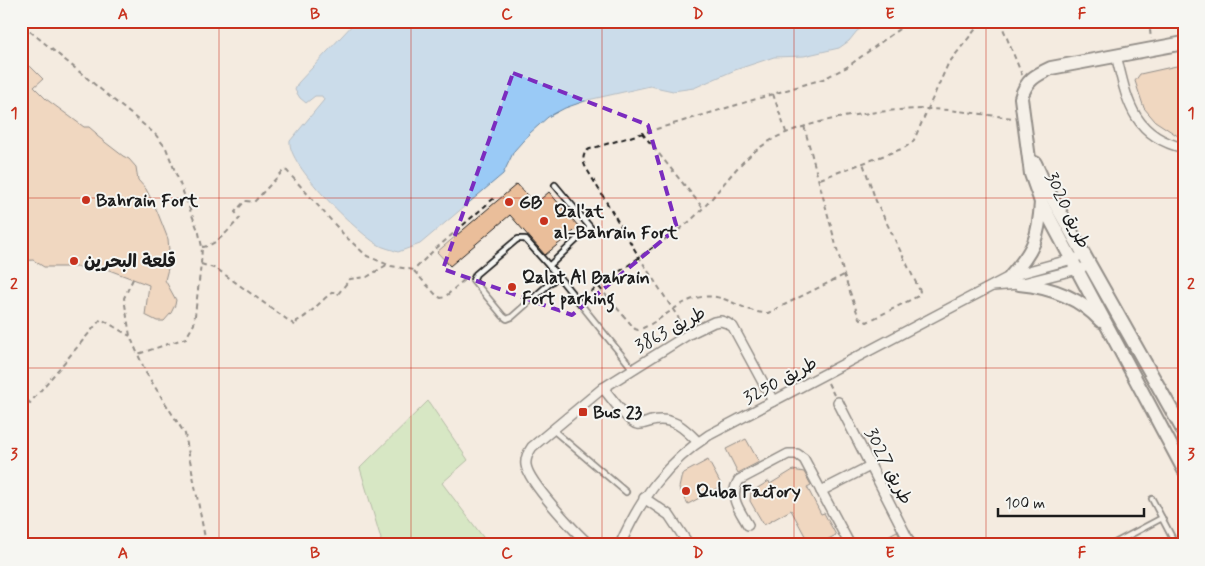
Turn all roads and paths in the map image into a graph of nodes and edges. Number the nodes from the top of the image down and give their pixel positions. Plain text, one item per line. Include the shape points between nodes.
1 (910, 21) edge
2 (982, 21) edge
3 (1000, 21) edge
4 (1150, 21) edge
5 (21, 29) edge
6 (1184, 43) edge
7 (1152, 49) junction
8 (1116, 55) junction
9 (1026, 85) junction
10 (773, 94) junction
11 (928, 109) junction
12 (1023, 119) junction
13 (804, 126) junction
14 (642, 133) junction
15 (786, 133) junction
16 (1027, 145) junction
17 (1184, 148) edge
18 (863, 163) junction
19 (820, 179) junction
20 (555, 185) dead end
21 (496, 202) dead end
22 (1041, 202) junction
23 (704, 208) junction
24 (202, 246) junction
25 (639, 258) junction
26 (1088, 260) junction
27 (201, 264) junction
28 (388, 264) junction
29 (1074, 264) junction
30 (548, 266) junction
31 (414, 270) junction
32 (474, 275) junction
33 (844, 275) junction
34 (558, 276) junction
35 (134, 280) dead end
36 (1015, 280) junction
37 (598, 286) junction
38 (577, 301) junction
39 (673, 309) junction
40 (1109, 329) junction
41 (689, 334) junction
42 (130, 336) junction
43 (138, 354) junction
44 (632, 368) junction
45 (824, 375) junction
46 (603, 388) junction
47 (21, 394) edge
48 (773, 401) junction
49 (21, 402) edge
50 (838, 402) joint
51 (30, 403) junction
52 (553, 430) junction
53 (1184, 432) edge
54 (698, 442) junction
55 (870, 466) junction
56 (1184, 470) edge
57 (821, 491) junction
58 (626, 492) dead end
59 (644, 498) junction
60 (1152, 499) dead end
61 (1162, 518) junction
62 (748, 524) dead end
63 (204, 545) edge
64 (590, 545) edge
65 (620, 545) edge
66 (689, 545) edge
67 (850, 545) edge
68 (911, 545) edge
69 (1111, 545) edge
70 (1176, 545) edge

1 - 10 path via 835,74
2 - 11 path via 948,64
3 - 9 path
4 - 7 path
5 - 24 path via 31,32 156,134 166,148
6 - 7 street
7 - 8 street
8 - 9 street via 1051,68 1036,74
8 - 17 street via 1127,100 1134,114 1158,139
9 - 12 street via 1021,98
10 - 14 path
10 - 15 path
11 - 12 path
11 - 13 path via 868,114
11 - 18 path via 916,137 908,145
12 - 16 street
13 - 15 path
13 - 19 path
14 - 23 path
14 - 25 path via 590,149 583,159
15 - 23 path via 740,164
16 - 22 street, طريق 3020 via 1031,174
16 - 26 street, طريق 3020 via 1047,189
18 - 19 path
18 - 33 path via 876,201 920,294 867,322 862,321
19 - 33 path
20 - 30 lane via 590,227
21 - 31 path via 493,199
22 - 29 street, طريق 3020
22 - 36 street via 1037,237
23 - 25 path
24 - 27 path
24 - 28 path via 217,241 240,218 235,212 245,201 254,202 284,170 356,247 367,256
25 - 37 path
25 - 39 path
26 - 29 street, طريق 3250
26 - 53 street, طريق 3020
27 - 28 path via 218,269 296,326 297,321 324,298 333,292 338,294 350,279 367,278
27 - 43 path via 194,324 186,338
28 - 31 path
29 - 36 street, طريق 3250
29 - 40 street, طريق 3020
30 - 32 lane via 525,240 518,239
30 - 34 lane
31 - 32 path via 441,298 465,278
32 - 34 lane via 475,285 507,318
33 - 39 path via 768,313 714,297 699,297
34 - 38 lane
35 - 42 path via 124,298
36 - 40 street via 1066,295 1095,314
36 - 45 street, طريق 3250 via 992,286
37 - 38 path
37 - 39 path via 635,329 641,329
38 - 44 lane
39 - 41 path
40 - 56 street, طريق 3020
41 - 44 street, طريق 3863
41 - 48 street, طريق 3863 via 714,322 721,321 733,327
42 - 43 path
42 - 51 path via 101,319
43 - 63 path via 185,434
44 - 46 street, طريق 3863
45 - 48 street, طريق 3250
45 - 50 path
46 - 52 street, طريق 3863
46 - 54 street via 632,422 640,425 662,418 682,426
47 - 51 path
48 - 54 street, طريق 3250
49 - 51 path
50 - 55 street, طريق 3027
52 - 58 lane
52 - 64 street, طريق 3863 via 528,453 528,472
54 - 59 street, طريق 3250 via 666,470
55 - 57 street
55 - 68 street, طريق 3027
57 - 62 street via 804,459 797,454 788,454 739,480 734,487 733,496
57 - 67 street
59 - 65 street, طريق 3250
59 - 66 street via 669,515
60 - 61 lane
61 - 69 lane
61 - 70 lane

